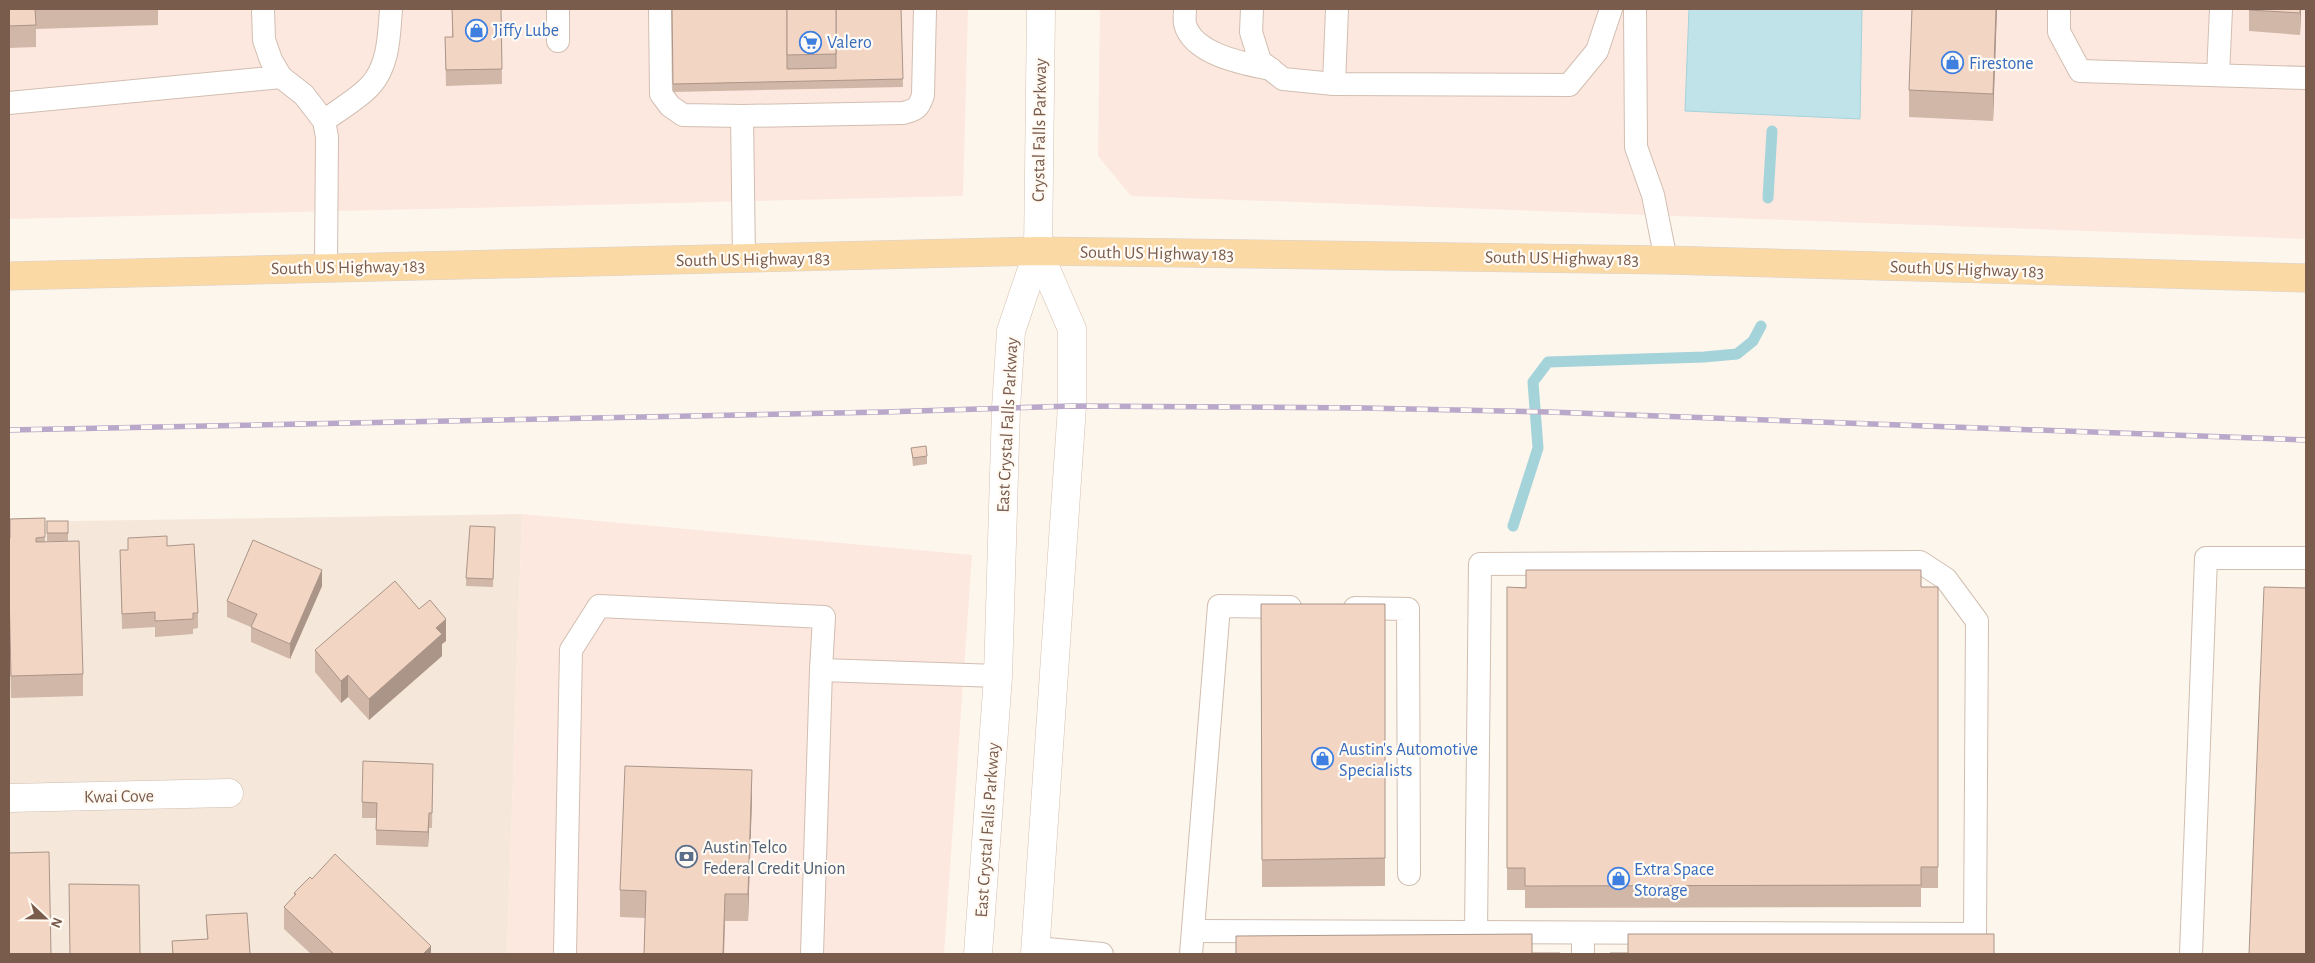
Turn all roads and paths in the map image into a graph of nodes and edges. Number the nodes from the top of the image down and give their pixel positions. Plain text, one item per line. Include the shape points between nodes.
1 (262, 9) edge
2 (392, 9) edge
3 (558, 9) edge
4 (660, 9) edge
5 (925, 9) edge
6 (1041, 9) edge
7 (1185, 9) edge
8 (1252, 9) edge
9 (1337, 9) edge
10 (1611, 9) edge
11 (1636, 9) edge
12 (2060, 9) edge
13 (2221, 9) edge
14 (558, 41) dead end
15 (1271, 69) junction
16 (2218, 75) junction
17 (281, 77) junction
18 (2306, 78) edge
19 (1334, 84) junction
20 (9, 103) edge
21 (742, 116) junction
22 (324, 121) junction
23 (1038, 251) junction
24 (744, 259) junction
25 (1666, 260) junction
26 (326, 267) junction
27 (9, 276) edge
28 (2306, 278) edge
29 (2306, 558) edge
30 (1308, 607) edge
31 (1338, 608) edge
32 (821, 670) junction
33 (998, 676) junction
34 (229, 793) dead end
35 (9, 798) edge
36 (1409, 874) dead end
37 (1193, 931) junction
38 (1476, 932) junction
39 (1583, 943) edge
40 (1035, 951) edge
41 (565, 954) edge
42 (812, 954) edge
43 (978, 954) edge
44 (1102, 954) edge
45 (1191, 954) edge
46 (2190, 954) edge

1 - 17 lane via 264,40
2 - 22 lane via 382,68 370,86
3 - 14 lane
4 - 21 lane via 661,94 670,106 683,116
5 - 21 lane via 922,95 915,110 903,113
6 - 23 main road, Crystal Falls Parkway
7 - 15 lane via 1185,25 1196,41 1232,61
8 - 15 lane via 1251,32 1260,61
9 - 19 lane
10 - 19 lane via 1597,51 1569,85
11 - 25 lane via 1636,146 1653,195
12 - 16 lane via 2059,32 2080,71
13 - 16 lane
15 - 19 lane via 1283,79
16 - 18 lane
17 - 20 lane
17 - 22 lane via 304,95
21 - 24 lane
22 - 26 lane via 327,137
23 - 24 main road, South US Highway 183
23 - 25 main road, South US Highway 183
23 - 33 main road, East Crystal Falls Parkway via 1011,331
23 - 40 main road via 1072,328 1072,406
24 - 26 main road, South US Highway 183
25 - 28 main road, South US Highway 183
26 - 27 main road, South US Highway 183
29 - 46 lane via 2206,558
30 - 37 lane via 1219,606
31 - 36 lane via 1408,609
32 - 33 lane
32 - 41 lane via 824,618 599,606 571,650
32 - 42 lane
33 - 43 main road, East Crystal Falls Parkway
34 - 35 main road, Kwai Cove
37 - 38 lane
37 - 45 lane
38 - 39 lane
38 - 39 lane via 1480,564 1920,562 1946,579 1977,621 1975,934
40 - 44 lane

